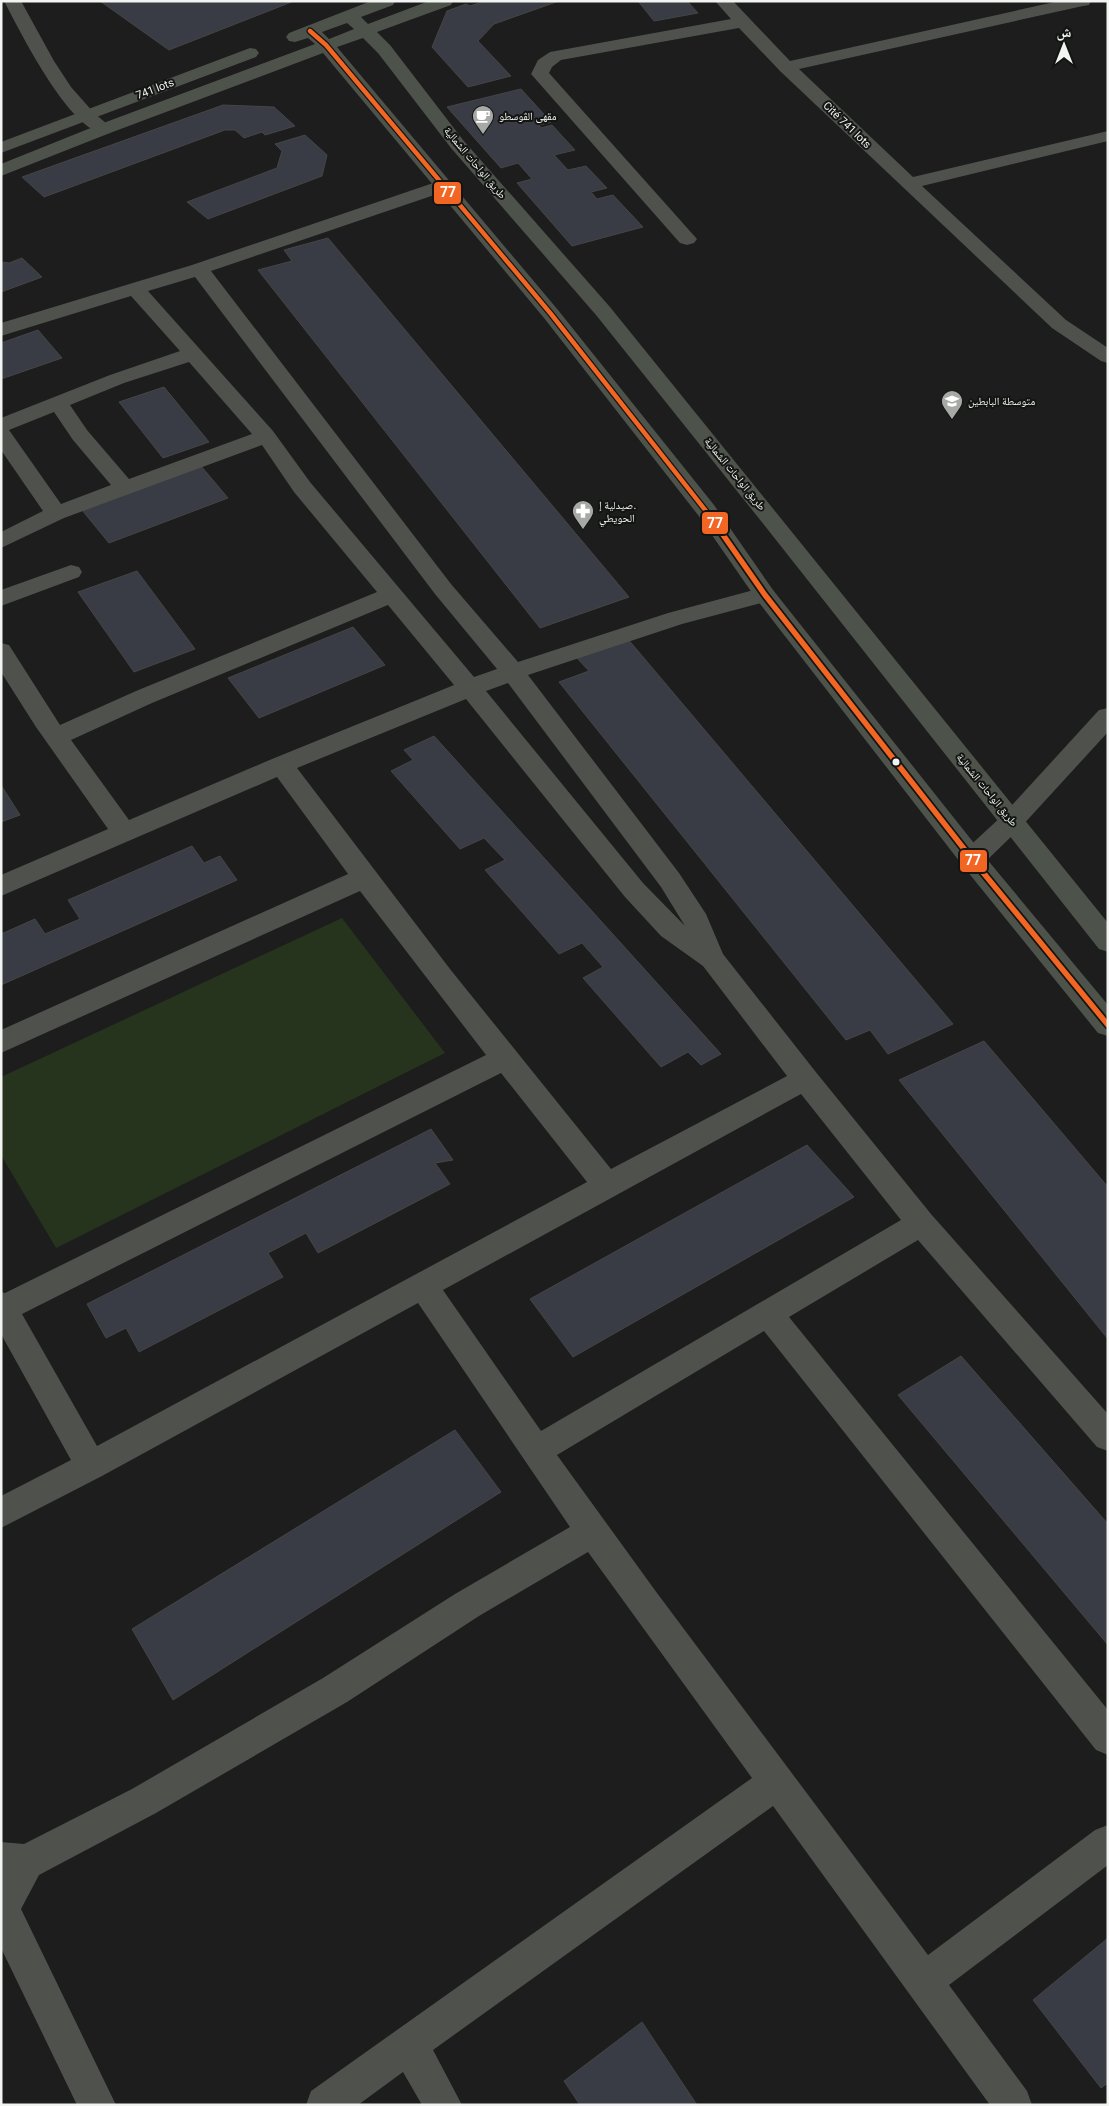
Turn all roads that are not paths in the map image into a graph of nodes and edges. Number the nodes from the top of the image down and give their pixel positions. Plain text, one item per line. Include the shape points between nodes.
1 (12, 1) edge
2 (387, 1) edge
3 (445, 1) edge
4 (723, 1) edge
5 (1082, 1) edge
6 (350, 16) junction
7 (743, 22) junction
8 (367, 31) junction
9 (318, 38) junction
10 (282, 42) dead end
11 (263, 49) dead end
12 (786, 67) junction
13 (85, 115) junction
14 (104, 129) junction
15 (1108, 136) edge
16 (1, 148) edge
17 (1, 171) edge
18 (908, 184) junction
19 (442, 186) junction
20 (687, 239) dead end
21 (199, 269) junction
22 (136, 290) junction
23 (1, 330) edge
24 (192, 354) junction
25 (1108, 357) edge
26 (58, 404) junction
27 (1, 426) edge
28 (1, 434) edge
29 (266, 436) junction
30 (124, 487) junction
31 (56, 513) junction
32 (1, 541) edge
33 (71, 572) dead end
34 (392, 595) junction
35 (765, 595) junction
36 (1, 598) edge
37 (1, 651) edge
38 (513, 672) junction
39 (470, 688) junction
40 (1104, 728) edge
41 (56, 737) junction
42 (281, 765) junction
43 (1012, 821) junction
44 (124, 832) junction
45 (972, 859) junction
46 (364, 878) junction
47 (1, 886) edge
48 (1108, 942) edge
49 (712, 958) junction
50 (1108, 1025) edge
51 (1, 1042) edge
52 (504, 1059) junction
53 (805, 1079) junction
54 (606, 1184) junction
55 (921, 1223) junction
56 (423, 1286) junction
57 (2, 1307) edge
58 (768, 1313) junction
59 (1108, 1437) edge
60 (537, 1450) junction
61 (91, 1466) junction
62 (1, 1513) edge
63 (593, 1531) junction
64 (1108, 1738) edge
65 (776, 1782) junction
66 (1108, 1843) edge
67 (14, 1861) edge
68 (1, 1909) edge
69 (925, 1980) junction
70 (408, 2045) junction
71 (97, 2105) edge
72 (324, 2105) edge
73 (443, 2105) edge
74 (1013, 2105) edge

1 - 13 street via 36,47
2 - 6 main road
3 - 8 main road
4 - 7 street, Cité 741 lots
5 - 12 street
6 - 8 main road, طريق الواحات الشمالية
6 - 9 main road
7 - 12 street, Cité 741 lots
7 - 20 street via 556,56 544,64 540,74
8 - 9 main road
8 - 43 main road, طريق الواحات الشمالية via 457,144 621,334
9 - 10 main road
9 - 14 main road
9 - 19 main road
11 - 13 main road, 741 lots
12 - 18 street, Cité 741 lots
13 - 14 street
13 - 16 main road, 741 lots
14 - 17 main road
15 - 18 street
18 - 25 street, Cité 741 lots via 1059,324
19 - 21 street
19 - 35 main road via 552,314 617,396 706,510
21 - 22 street
21 - 38 street via 442,589
22 - 23 street
22 - 24 street
24 - 26 street via 117,379
24 - 29 street
26 - 27 street
26 - 30 street via 80,436
28 - 31 street
29 - 30 street
29 - 34 street via 302,487
30 - 31 street
31 - 32 street
33 - 36 street
34 - 39 street
34 - 41 street via 144,697
35 - 38 street via 676,618
35 - 45 main road
37 - 41 street
38 - 39 street
38 - 49 street via 670,880 692,914
39 - 42 street
39 - 49 street via 634,890 670,929
40 - 43 street
41 - 44 street
42 - 44 street
42 - 46 street
43 - 45 street
43 - 48 main road, طريق الواحات الشمالية
44 - 47 street
45 - 50 main road
46 - 51 street
46 - 52 street
49 - 53 street
52 - 54 street
52 - 57 street
53 - 54 street
53 - 55 street
54 - 56 street
55 - 58 street
55 - 59 street
56 - 60 street
56 - 61 street
57 - 61 street
58 - 60 street
58 - 64 street
60 - 63 street
61 - 62 street
63 - 65 street
63 - 67 street via 467,1605 335,1690 144,1801
65 - 69 street
65 - 70 street
66 - 69 street
67 - 68 street
68 - 71 street
69 - 74 street
70 - 72 street
70 - 73 street

